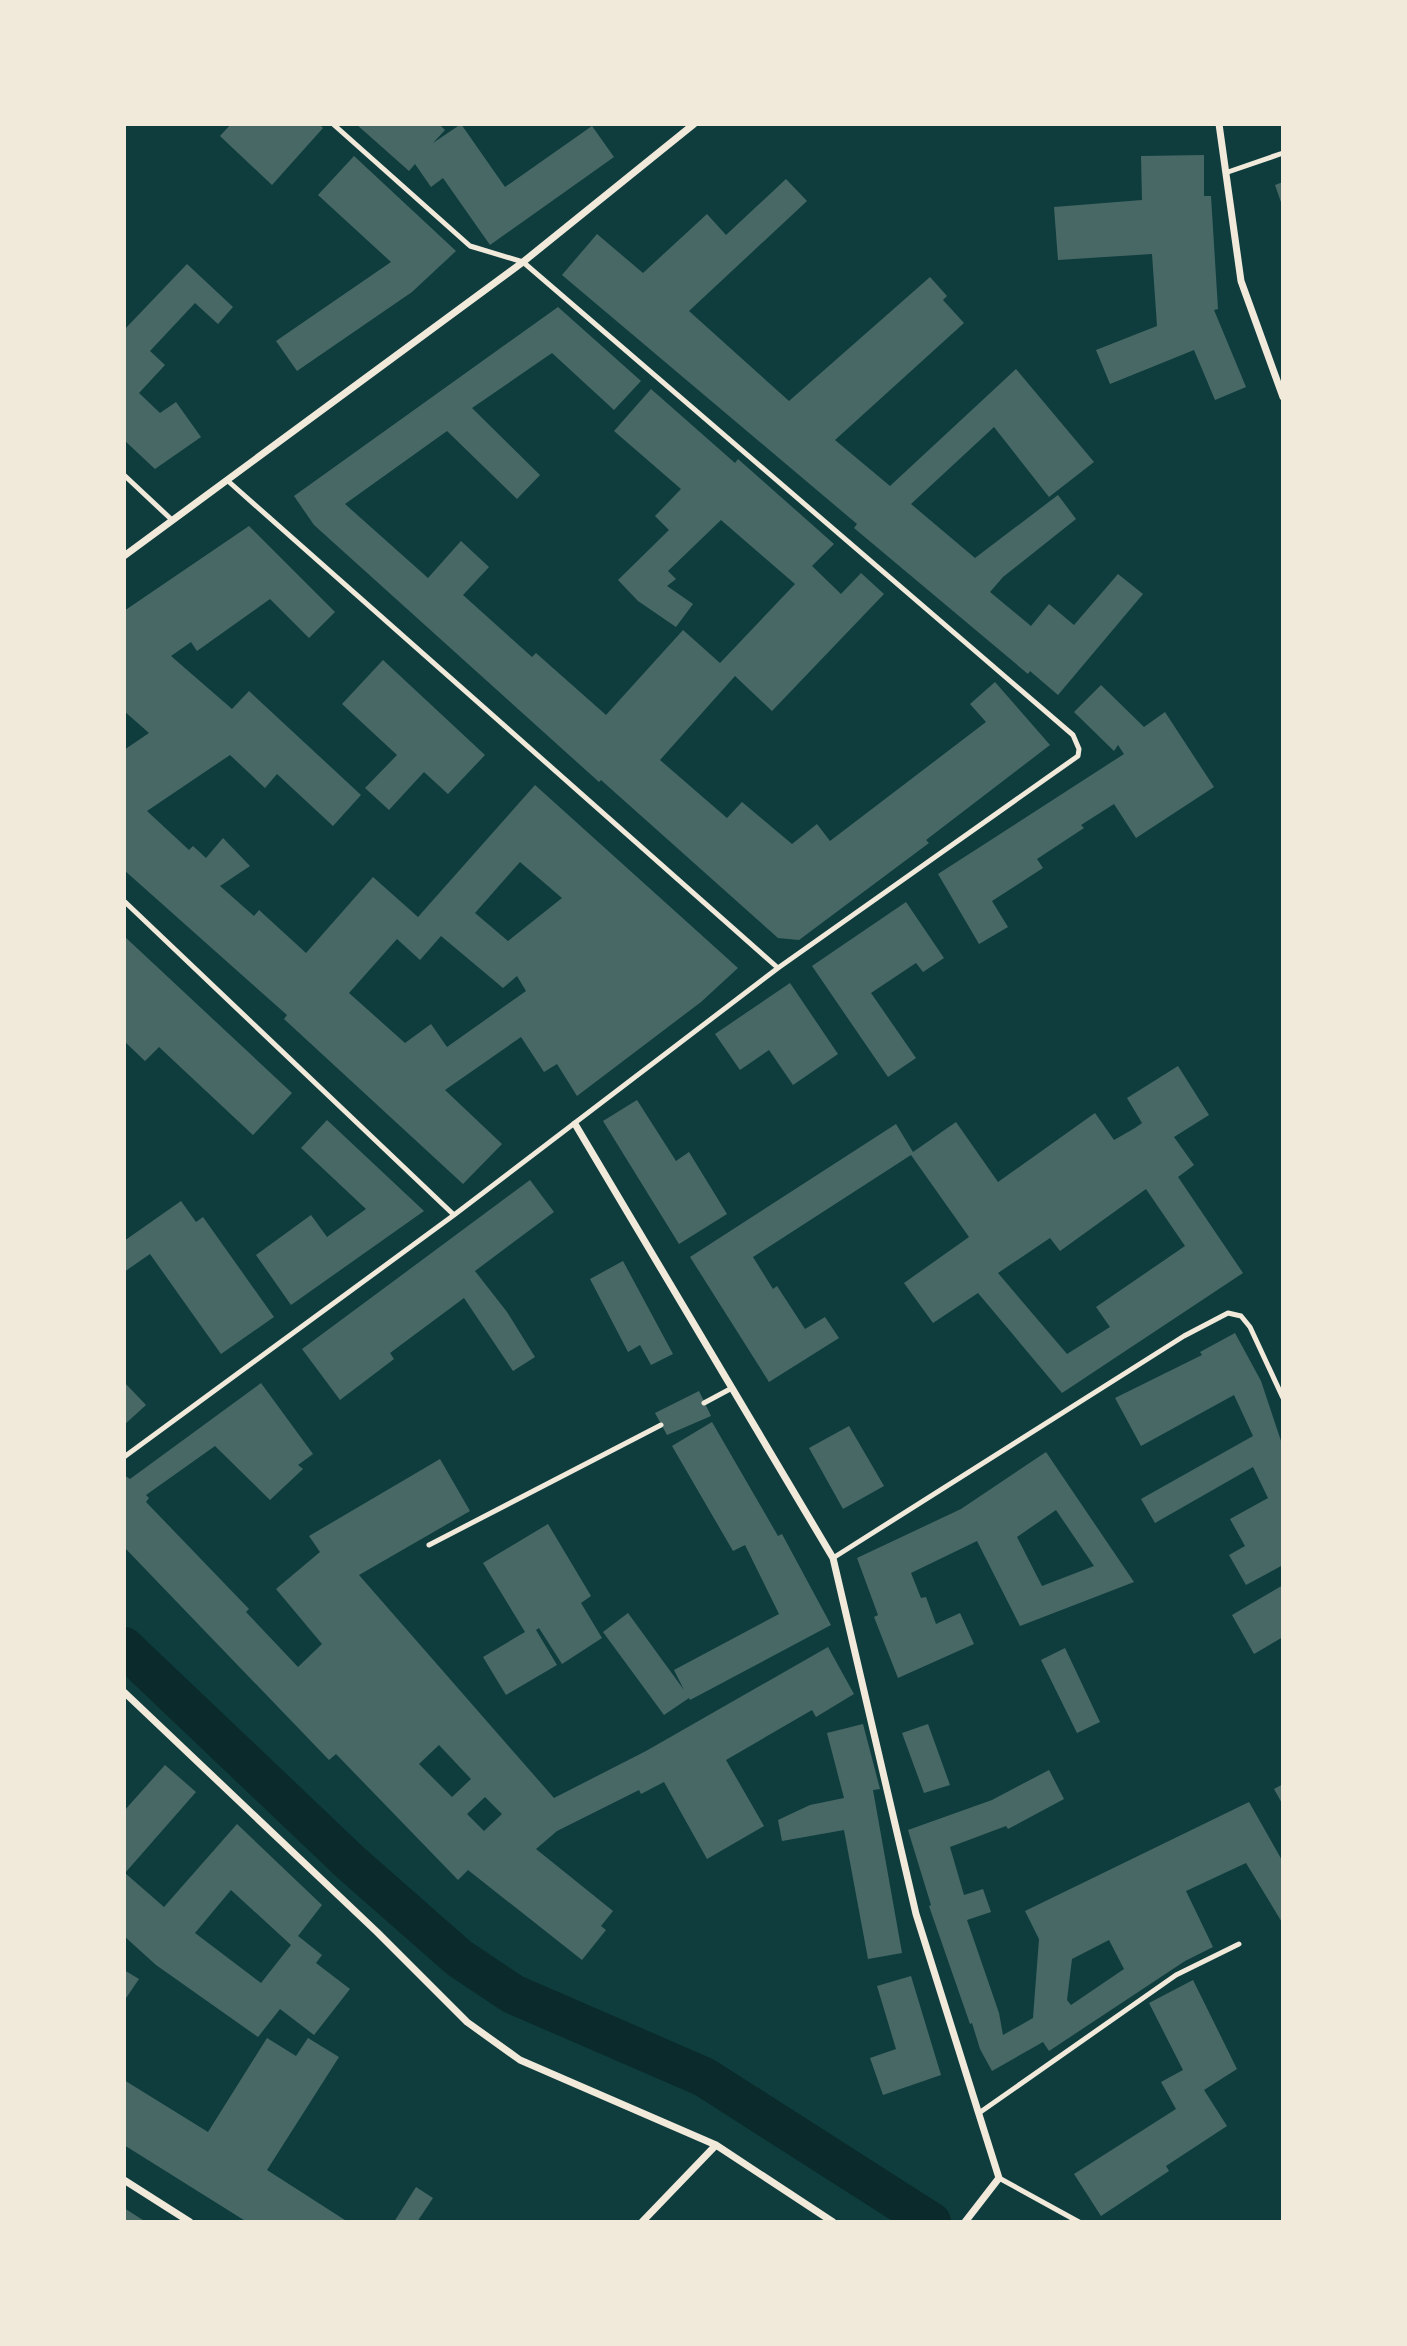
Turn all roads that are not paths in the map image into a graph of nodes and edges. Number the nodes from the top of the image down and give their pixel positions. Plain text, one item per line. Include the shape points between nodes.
1 (333, 124) edge
2 (694, 124) edge
3 (1219, 124) edge
4 (1283, 153) edge
5 (1228, 172) junction
6 (523, 262) junction
7 (1283, 397) edge
8 (124, 475) edge
9 (228, 481) junction
10 (172, 520) junction
11 (124, 555) edge
12 (124, 901) edge
13 (778, 968) junction
14 (575, 1124) junction
15 (454, 1214) junction
16 (732, 1388) junction
17 (1283, 1398) edge
18 (704, 1403) dead end
19 (661, 1425) dead end
20 (124, 1457) edge
21 (429, 1545) dead end
22 (833, 1558) junction
23 (124, 1692) edge
24 (1239, 1944) dead end
25 (978, 2113) junction
26 (716, 2145) junction
27 (999, 2178) junction
28 (124, 2180) edge
29 (190, 2222) edge
30 (642, 2222) edge
31 (833, 2222) edge
32 (965, 2222) edge
33 (1079, 2222) edge

1 - 6 lane via 470,246
2 - 6 street
3 - 5 street
4 - 5 lane
5 - 7 street via 1241,281
6 - 9 street
6 - 13 lane via 1073,736 1079,749 1073,762
8 - 10 lane
9 - 10 street
9 - 13 lane
10 - 11 street
12 - 15 lane
13 - 14 lane
14 - 15 lane
14 - 16 street
15 - 20 lane
16 - 18 lane
16 - 22 street
17 - 22 lane via 1250,1327 1241,1316 1228,1313 1184,1336
19 - 21 lane
22 - 25 street via 916,1914
23 - 26 street via 467,2022 520,2060
24 - 25 lane via 1176,1975
25 - 27 street
26 - 30 street
26 - 31 street
27 - 32 street
27 - 33 lane
28 - 29 street

